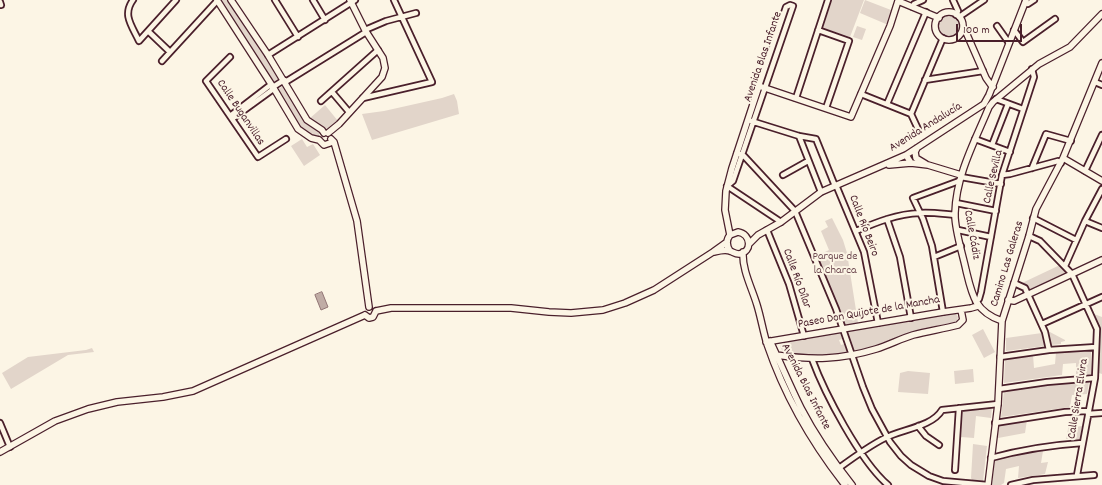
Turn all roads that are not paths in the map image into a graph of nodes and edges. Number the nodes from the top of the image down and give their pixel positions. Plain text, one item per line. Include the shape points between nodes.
1 (133, 0) edge
2 (176, 0) edge
3 (217, 0) edge
4 (231, 0) edge
5 (275, 0) edge
6 (313, 0) edge
7 (394, 0) edge
8 (828, 0) edge
9 (923, 0) edge
10 (953, 0) edge
11 (984, 0) edge
12 (1034, 0) edge
13 (352, 1) edge
14 (897, 1) edge
15 (1025, 1) edge
16 (913, 7) junction
17 (416, 12) dead end
18 (926, 12) junction
19 (1102, 14) edge
20 (401, 16) junction
21 (958, 16) junction
22 (939, 18) junction
23 (1055, 19) dead end
24 (325, 20) junction
25 (997, 26) dead end
26 (963, 29) junction
27 (818, 30) junction
28 (1014, 30) junction
29 (148, 31) junction
30 (365, 31) junction
31 (298, 37) junction
32 (943, 38) junction
33 (1009, 43) junction
34 (378, 50) junction
35 (170, 52) junction
36 (268, 55) junction
37 (230, 57) dead end
38 (162, 61) dead end
39 (1102, 63) edge
40 (1032, 69) junction
41 (983, 71) junction
42 (996, 76) junction
43 (986, 78) junction
44 (284, 80) junction
45 (925, 80) junction
46 (1095, 82) junction
47 (1102, 85) edge
48 (273, 87) junction
49 (762, 87) junction
50 (992, 88) junction
51 (332, 92) junction
52 (862, 94) junction
53 (363, 98) junction
54 (796, 98) junction
55 (994, 100) junction
56 (322, 101) dead end
57 (887, 104) junction
58 (1008, 104) junction
59 (982, 105) junction
60 (826, 108) junction
61 (1023, 109) junction
62 (349, 112) junction
63 (987, 113) junction
64 (911, 114) junction
65 (231, 118) junction
66 (751, 121) junction
67 (918, 129) dead end
68 (1102, 135) edge
69 (799, 136) junction
70 (329, 137) junction
71 (286, 139) dead end
72 (975, 139) junction
73 (319, 140) junction
74 (1071, 141) junction
75 (992, 145) junction
76 (917, 148) junction
77 (1010, 152) junction
78 (739, 154) junction
79 (908, 154) junction
80 (916, 158) junction
81 (1062, 160) junction
82 (808, 161) junction
83 (911, 163) junction
84 (887, 164) junction
85 (928, 165) junction
86 (1032, 168) junction
87 (1085, 171) junction
88 (783, 175) dead end
89 (1002, 175) junction
90 (960, 179) junction
91 (1101, 179) edge
92 (1001, 184) junction
93 (836, 185) junction
94 (727, 186) junction
95 (1102, 189) edge
96 (821, 192) junction
97 (956, 203) junction
98 (795, 211) junction
99 (996, 211) junction
100 (920, 213) junction
101 (955, 215) junction
102 (1032, 218) junction
103 (886, 219) junction
104 (1085, 221) junction
105 (781, 222) junction
106 (728, 223) junction
107 (1102, 228) edge
108 (767, 230) junction
109 (958, 230) junction
110 (856, 231) junction
111 (736, 232) junction
112 (730, 235) junction
113 (745, 235) junction
114 (758, 235) junction
115 (991, 236) junction
116 (1028, 236) junction
117 (1076, 240) junction
118 (727, 242) junction
119 (748, 244) junction
120 (961, 246) junction
121 (730, 251) junction
122 (713, 252) junction
123 (743, 252) junction
124 (737, 254) junction
125 (934, 257) junction
126 (1102, 260) edge
127 (743, 261) junction
128 (1065, 266) junction
129 (1072, 274) junction
130 (1014, 283) junction
131 (981, 292) junction
132 (972, 293) junction
133 (1028, 294) junction
134 (1102, 297) edge
135 (1008, 300) junction
136 (977, 304) junction
137 (1086, 304) junction
138 (369, 307) junction
139 (961, 310) junction
140 (376, 311) junction
141 (943, 312) junction
142 (365, 315) junction
143 (911, 318) junction
144 (1002, 321) junction
145 (878, 323) junction
146 (1042, 324) junction
147 (843, 329) junction
148 (804, 336) junction
149 (781, 339) junction
150 (768, 342) junction
151 (1096, 347) junction
152 (1049, 350) junction
153 (852, 355) junction
154 (776, 356) junction
155 (1000, 357) junction
156 (812, 359) junction
157 (1095, 378) junction
158 (999, 389) junction
159 (998, 404) junction
160 (959, 408) junction
161 (1088, 412) junction
162 (1102, 413) edge
163 (995, 422) junction
164 (1, 426) edge
165 (918, 426) junction
166 (887, 437) junction
167 (1082, 443) junction
168 (939, 445) dead end
169 (10, 447) junction
170 (0, 452) edge
171 (861, 452) junction
172 (991, 458) junction
173 (839, 468) junction
174 (955, 470) dead end
175 (1094, 474) dead end
176 (1076, 475) junction
177 (845, 485) edge
178 (852, 485) edge
179 (888, 485) edge
180 (988, 485) edge
181 (1011, 485) edge

1 - 29 street via 127,10 138,41
2 - 29 street
3 - 35 street
3 - 48 street
4 - 36 street
5 - 31 street
6 - 24 street
7 - 20 street
8 - 27 street
9 - 16 street
10 - 21 street
11 - 21 street
12 - 15 street via 1028,4
13 - 24 street
13 - 30 street
14 - 16 street
14 - 52 street via 890,26
15 - 28 street
16 - 18 street
17 - 20 street
18 - 22 street
18 - 57 street
19 - 40 street via 1070,47
20 - 30 street
20 - 53 street via 432,82
21 - 22 street via 948,13
21 - 26 street
22 - 32 street via 936,29
23 - 28 street via 1023,42
24 - 31 street
25 - 33 street
26 - 32 street via 956,38
26 - 41 street
27 - 54 street
27 - 60 street via 849,41
28 - 33 street
29 - 35 street
30 - 34 street
30 - 44 street via 287,81
31 - 36 street
32 - 45 street
33 - 42 street
34 - 51 street
34 - 53 street via 384,62 384,73
35 - 38 street
36 - 44 street
37 - 65 street, Calle Buganvillas via 206,81
39 - 46 street, Camino Las Galeras
40 - 55 street
40 - 61 street, Calle Sevilla via 1034,77
41 - 43 street
41 - 45 street
42 - 43 street
42 - 50 street
43 - 50 street
44 - 48 street
44 - 70 street via 307,120
45 - 64 street
46 - 47 street
46 - 74 street, Camino Las Galeras
48 - 65 street
48 - 73 street via 298,129
49 - 49 street, Avenida Blas Infante via 786,7 793,6
49 - 54 street
49 - 66 street, Avenida Blas Infante
50 - 55 street
50 - 59 street
51 - 56 street
51 - 62 street
52 - 57 street
52 - 60 street via 851,116
53 - 62 street
54 - 60 street
55 - 58 street
55 - 59 street
55 - 63 street, Calle Cádiz
57 - 64 street
58 - 61 street
58 - 75 street
59 - 63 street
59 - 76 street, Avenida Andalucía
61 - 77 street, Calle Sevilla
62 - 70 street
63 - 72 street, Calle Cádiz
64 - 67 street
65 - 71 street, Calle Buganvillas via 258,157
66 - 69 street
66 - 78 street, Avenida Blas Infante
68 - 87 street
69 - 82 street
69 - 93 street, Calle Río Beiro via 816,139
70 - 73 street via 320,136
70 - 73 street via 324,145
70 - 138 street via 334,142 357,221
72 - 75 street
72 - 90 street, Calle Cádiz
74 - 81 street, Camino Las Galeras
74 - 86 street via 1046,134
75 - 77 street
76 - 79 street, Avenida Andalucía
76 - 80 street
77 - 89 street, Calle Sevilla
78 - 94 street, Avenida Blas Infante
78 - 98 street
79 - 80 street
79 - 83 street
79 - 84 street, Avenida Andalucía
80 - 85 street
81 - 86 street
81 - 87 street
81 - 102 street, Camino Las Galeras
82 - 88 street
82 - 96 street
83 - 84 street
83 - 85 street
84 - 93 street, Avenida Andalucía
85 - 90 street via 950,171
86 - 89 street
87 - 91 street
89 - 92 street, Calle Sevilla
90 - 92 street
90 - 97 street, Calle Cádiz
90 - 100 street via 913,198
92 - 99 street, Calle Sevilla
93 - 96 street, Avenida Andalucía
93 - 110 street, Calle Río Beiro
94 - 105 street
94 - 106 street, Avenida Blas Infante via 725,201
95 - 104 street
96 - 98 street, Avenida Andalucía
97 - 99 street
97 - 101 street, Calle Cádiz
98 - 105 street, Avenida Andalucía
98 - 147 street
99 - 115 street, Calle Sevilla
100 - 101 street
100 - 103 street
100 - 125 street
101 - 109 street, Calle Cádiz
102 - 116 street, Camino Las Galeras
102 - 117 street
103 - 110 street
103 - 143 street via 900,257
104 - 107 street
104 - 117 street
105 - 108 street, Avenida Andalucía
106 - 111 street
106 - 112 street, Avenida Blas Infante
108 - 114 street, Avenida Andalucía
108 - 148 street, Calle Río Dílar via 789,284
109 - 115 street
109 - 120 street, Calle Cádiz
110 - 145 street, Calle Río Beiro via 866,258
111 - 112 street
111 - 113 street
112 - 118 street
113 - 114 street, Avenida Andalucía
113 - 119 street
114 - 119 street, Avenida Andalucía
115 - 131 street, Calle Sevilla
116 - 128 street, Calle Sierra Elvira via 1040,241
116 - 130 street, Camino Las Galeras
117 - 128 street
118 - 121 street
118 - 122 street
119 - 123 street
120 - 125 street
120 - 132 street, Calle Cádiz
121 - 122 street
121 - 124 street
122 - 140 street via 654,290 625,304 603,310 571,313 511,308 391,308
123 - 124 street
123 - 127 street, Avenida Blas Infante
124 - 127 street, Avenida Blas Infante
125 - 141 street
126 - 129 street
127 - 150 street, Avenida Blas Infante
128 - 129 street, Calle Sierra Elvira
129 - 133 street
129 - 137 street, Calle Sierra Elvira
130 - 133 street via 1025,288
130 - 135 street, Camino Las Galeras
131 - 132 street
131 - 136 street, Calle Sevilla
132 - 136 street, Calle Cádiz
133 - 135 street via 1014,301
133 - 146 street
134 - 137 street
135 - 144 street, Camino Las Galeras
136 - 139 street, Paseo Don Quijote de la Mancha
136 - 144 street via 986,314
137 - 146 street
137 - 151 street, Calle Sierra Elvira via 1097,329
138 - 140 street
138 - 142 street via 365,310
139 - 141 street, Paseo Don Quijote de la Mancha
139 - 153 street via 963,320 958,325 914,335
140 - 142 street via 373,317
141 - 143 street, Paseo Don Quijote de la Mancha
142 - 169 street via 203,387 170,396 117,402 88,409 55,421
143 - 145 street, Paseo Don Quijote de la Mancha
144 - 155 street, Camino Las Galeras
145 - 147 street, Paseo Don Quijote de la Mancha
146 - 152 street
147 - 148 street, Paseo Don Quijote de la Mancha
147 - 153 street
148 - 149 street, Paseo Don Quijote de la Mancha
149 - 150 street, Paseo Don Quijote de la Mancha
149 - 154 street via 778,342
150 - 154 street, Avenida Blas Infante
151 - 152 street
151 - 157 street, Calle Sierra Elvira
152 - 155 street
153 - 156 street
153 - 166 street via 863,387
154 - 156 street
154 - 173 street, Avenida Blas Infante via 802,410
154 - 177 street, Avenida Blas Infante via 785,388 804,424
155 - 158 street, Camino Las Galeras
156 - 171 street via 831,401
157 - 158 street
157 - 161 street, Calle Sierra Elvira
158 - 159 street, Camino Las Galeras
159 - 160 street
159 - 163 street, Camino Las Galeras
160 - 165 street via 942,410 936,418
160 - 174 street
161 - 162 street
161 - 163 street via 1050,414
161 - 167 street, Calle Sierra Elvira
163 - 172 street, Camino Las Galeras
164 - 169 street
165 - 166 street
165 - 168 street via 926,436
166 - 171 street
166 - 180 street via 901,456 929,476 943,481
167 - 172 street via 1007,453
167 - 176 street, Calle Sierra Elvira
169 - 170 street
171 - 173 street
171 - 179 street
172 - 180 street, Camino Las Galeras
173 - 178 street, Avenida Blas Infante
175 - 176 street
176 - 181 street

